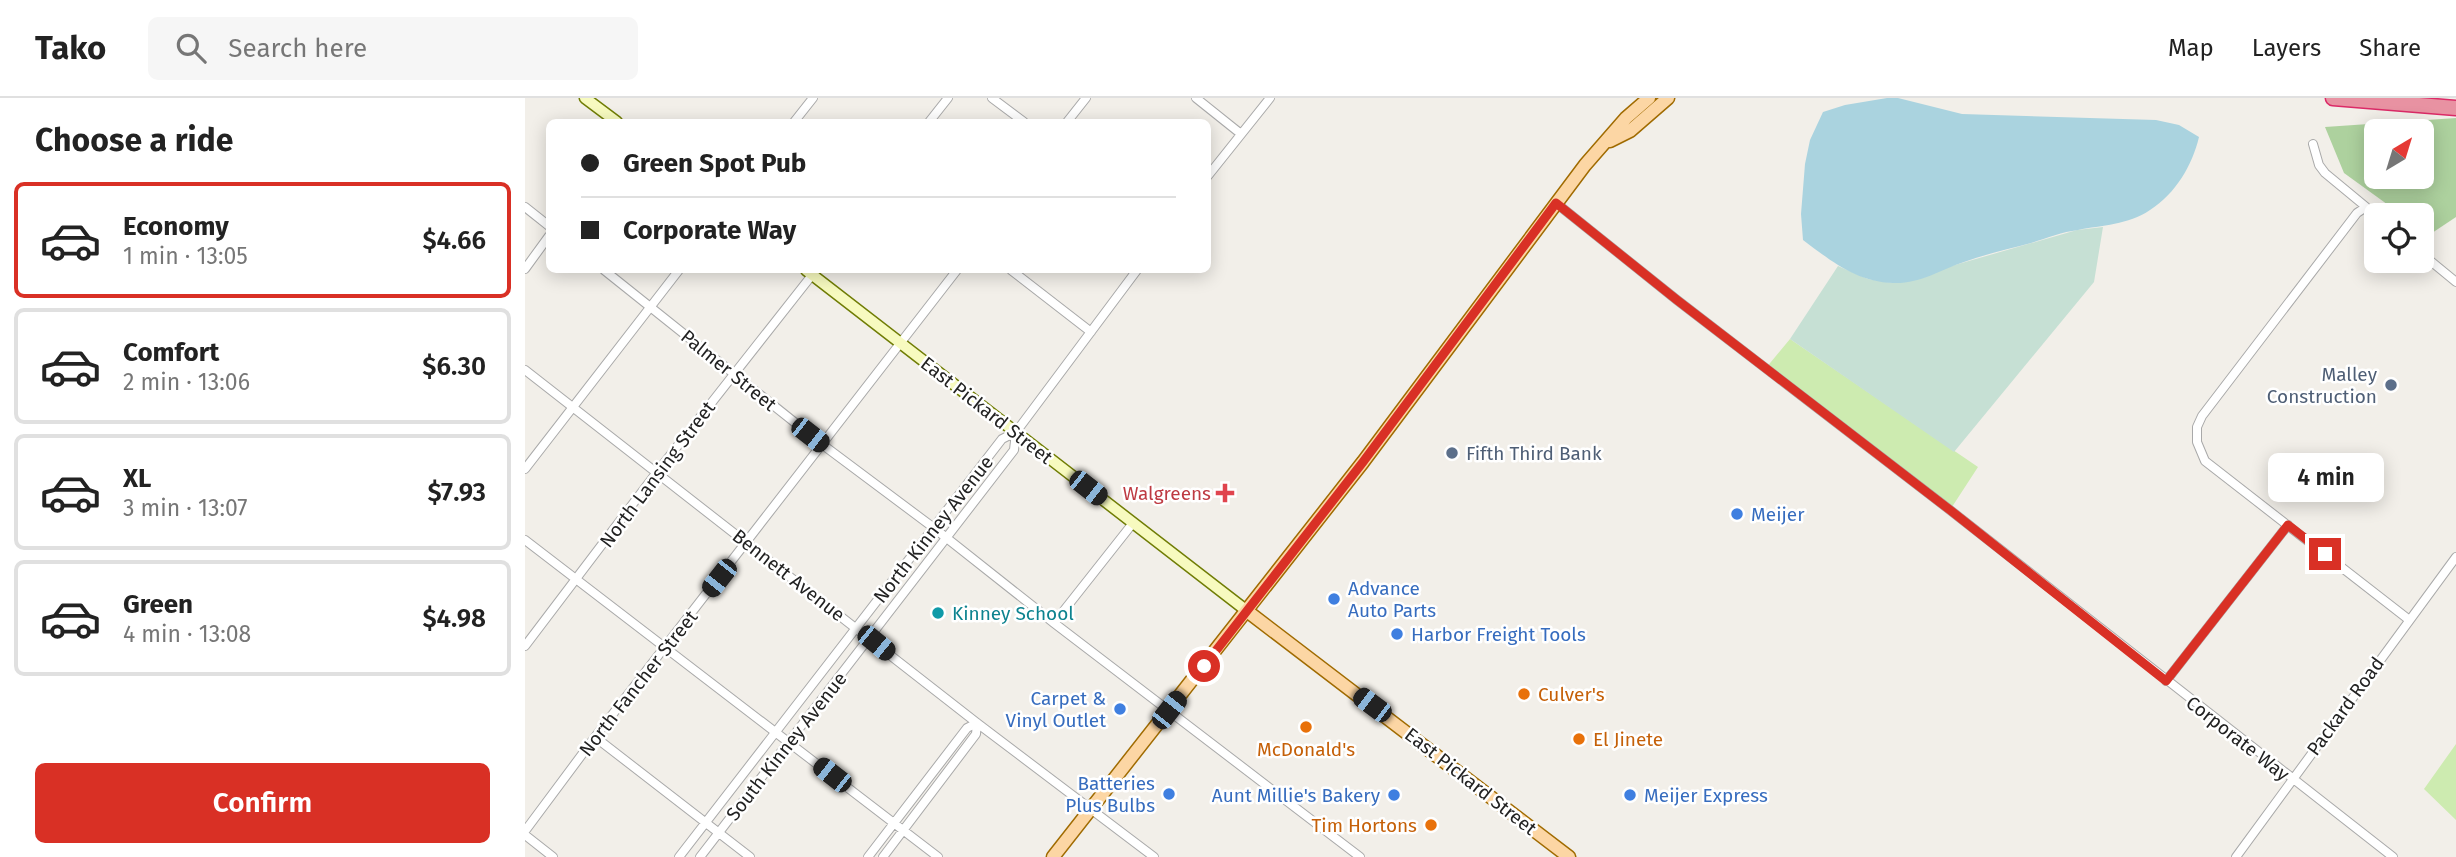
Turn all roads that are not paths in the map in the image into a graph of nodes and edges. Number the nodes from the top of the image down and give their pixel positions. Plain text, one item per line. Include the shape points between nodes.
1 (586, 98) edge
2 (813, 98) edge
3 (948, 98) edge
4 (992, 98) edge
5 (1086, 98) edge
6 (1196, 98) edge
7 (1270, 98) edge
8 (1649, 98) edge
9 (1668, 98) edge
10 (2333, 98) edge
11 (2456, 108) edge
12 (613, 119) edge
13 (796, 119) edge
14 (931, 119) edge
15 (1020, 119) edge
16 (1069, 119) edge
17 (1241, 134) junction
18 (1606, 143) junction
19 (2313, 144) dead end
20 (1211, 172) edge
21 (1556, 203) junction
22 (2364, 205) edge
23 (525, 207) edge
24 (2364, 208) edge
25 (546, 224) edge
26 (546, 240) edge
27 (2434, 264) edge
28 (525, 269) edge
29 (608, 273) edge
30 (677, 273) edge
31 (809, 273) edge
32 (813, 273) edge
33 (955, 273) edge
34 (1015, 273) edge
35 (1135, 273) edge
36 (2456, 282) edge
37 (651, 306) junction
38 (1091, 332) junction
39 (900, 343) junction
40 (525, 370) edge
41 (733, 373) junction
42 (573, 408) junction
43 (1016, 432) junction
44 (823, 445) junction
45 (525, 469) edge
46 (657, 472) junction
47 (1133, 523) junction
48 (2288, 525) junction
49 (934, 528) junction
50 (946, 539) junction
51 (525, 540) edge
52 (747, 541) junction
53 (2456, 557) edge
54 (577, 580) junction
55 (1247, 611) junction
56 (2408, 619) junction
57 (1054, 623) junction
58 (856, 628) junction
59 (870, 638) junction
60 (525, 646) edge
61 (665, 648) junction
62 (2166, 681) junction
63 (1169, 710) junction
64 (977, 723) junction
65 (777, 733) junction
66 (595, 737) junction
67 (789, 741) junction
68 (2293, 780) junction
69 (1090, 808) junction
70 (705, 823) junction
71 (894, 824) junction
72 (904, 831) junction
73 (525, 833) edge
74 (718, 833) junction
75 (554, 857) edge
76 (679, 857) edge
77 (700, 857) edge
78 (750, 857) edge
79 (868, 857) edge
80 (883, 857) edge
81 (938, 857) edge
82 (1053, 857) edge
83 (1154, 857) edge
84 (1360, 857) edge
85 (1569, 857) edge
86 (2236, 857) edge
87 (2393, 857) edge

1 - 12 main road
2 - 13 street
3 - 14 street
4 - 15 street
5 - 16 street
6 - 17 street
7 - 17 street
8 - 18 main road
9 - 18 main road via 1630,131
10 - 11 highway
17 - 20 street
18 - 21 main road
19 - 22 street via 2325,173
21 - 55 main road
21 - 62 street, Corporate Way
23 - 25 street
24 - 48 street via 2217,393 2197,427 2204,461
26 - 28 street
27 - 36 street
29 - 37 street, Palmer Street
30 - 37 street
31 - 41 street, North Lansing Street
32 - 39 main road, East Pickard Street
33 - 39 street, North Fancher Street
34 - 38 street
35 - 38 street, North Kinney Avenue
37 - 41 street, Palmer Street
37 - 42 street
38 - 43 street, North Kinney Avenue
39 - 43 main road, East Pickard Street
39 - 44 street, North Fancher Street
40 - 42 street, Bennett Avenue
41 - 44 street, Palmer Street
41 - 46 street, North Lansing Street
42 - 45 street
42 - 46 street, Bennett Avenue
43 - 47 main road, East Pickard Street
43 - 49 street, North Kinney Avenue via 1002,439
43 - 50 street, South Kinney Avenue via 1014,450
44 - 49 street, Palmer Street
44 - 52 street, North Fancher Street
46 - 52 street, Bennett Avenue
46 - 54 street, North Lansing Street
47 - 55 main road, East Pickard Street
47 - 57 street
48 - 56 street
48 - 62 street
49 - 50 street, Palmer Street
49 - 58 street, North Kinney Avenue
50 - 57 street, Palmer Street
50 - 59 street, South Kinney Avenue
51 - 54 street
52 - 58 street, Bennett Avenue
52 - 61 street, North Fancher Street
53 - 56 street, Packard Road
54 - 60 street, North Lansing Street
54 - 61 street
55 - 63 main road
55 - 85 main road, East Pickard Street
56 - 68 street, Packard Road
57 - 63 street, Palmer Street
58 - 59 street, Bennett Avenue
58 - 65 street, North Kinney Avenue
59 - 64 street, Bennett Avenue
59 - 67 street, South Kinney Avenue
61 - 65 street
61 - 66 street, North Fancher Street
62 - 68 street, Corporate Way
63 - 69 main road
63 - 84 street, Palmer Street
64 - 69 street, Bennett Avenue
64 - 71 street via 967,728
64 - 72 street via 977,734
65 - 67 street
65 - 70 street, North Kinney Avenue
66 - 70 street
66 - 73 street, North Fancher Street
67 - 71 street
67 - 74 street, South Kinney Avenue
68 - 86 street, Packard Road
68 - 87 street, Corporate Way
69 - 82 main road
69 - 83 street, Bennett Avenue
70 - 74 street
70 - 76 street, North Kinney Avenue
71 - 72 street
71 - 79 street
72 - 80 street
72 - 81 street
73 - 75 street
74 - 77 street, South Kinney Avenue
74 - 78 street

